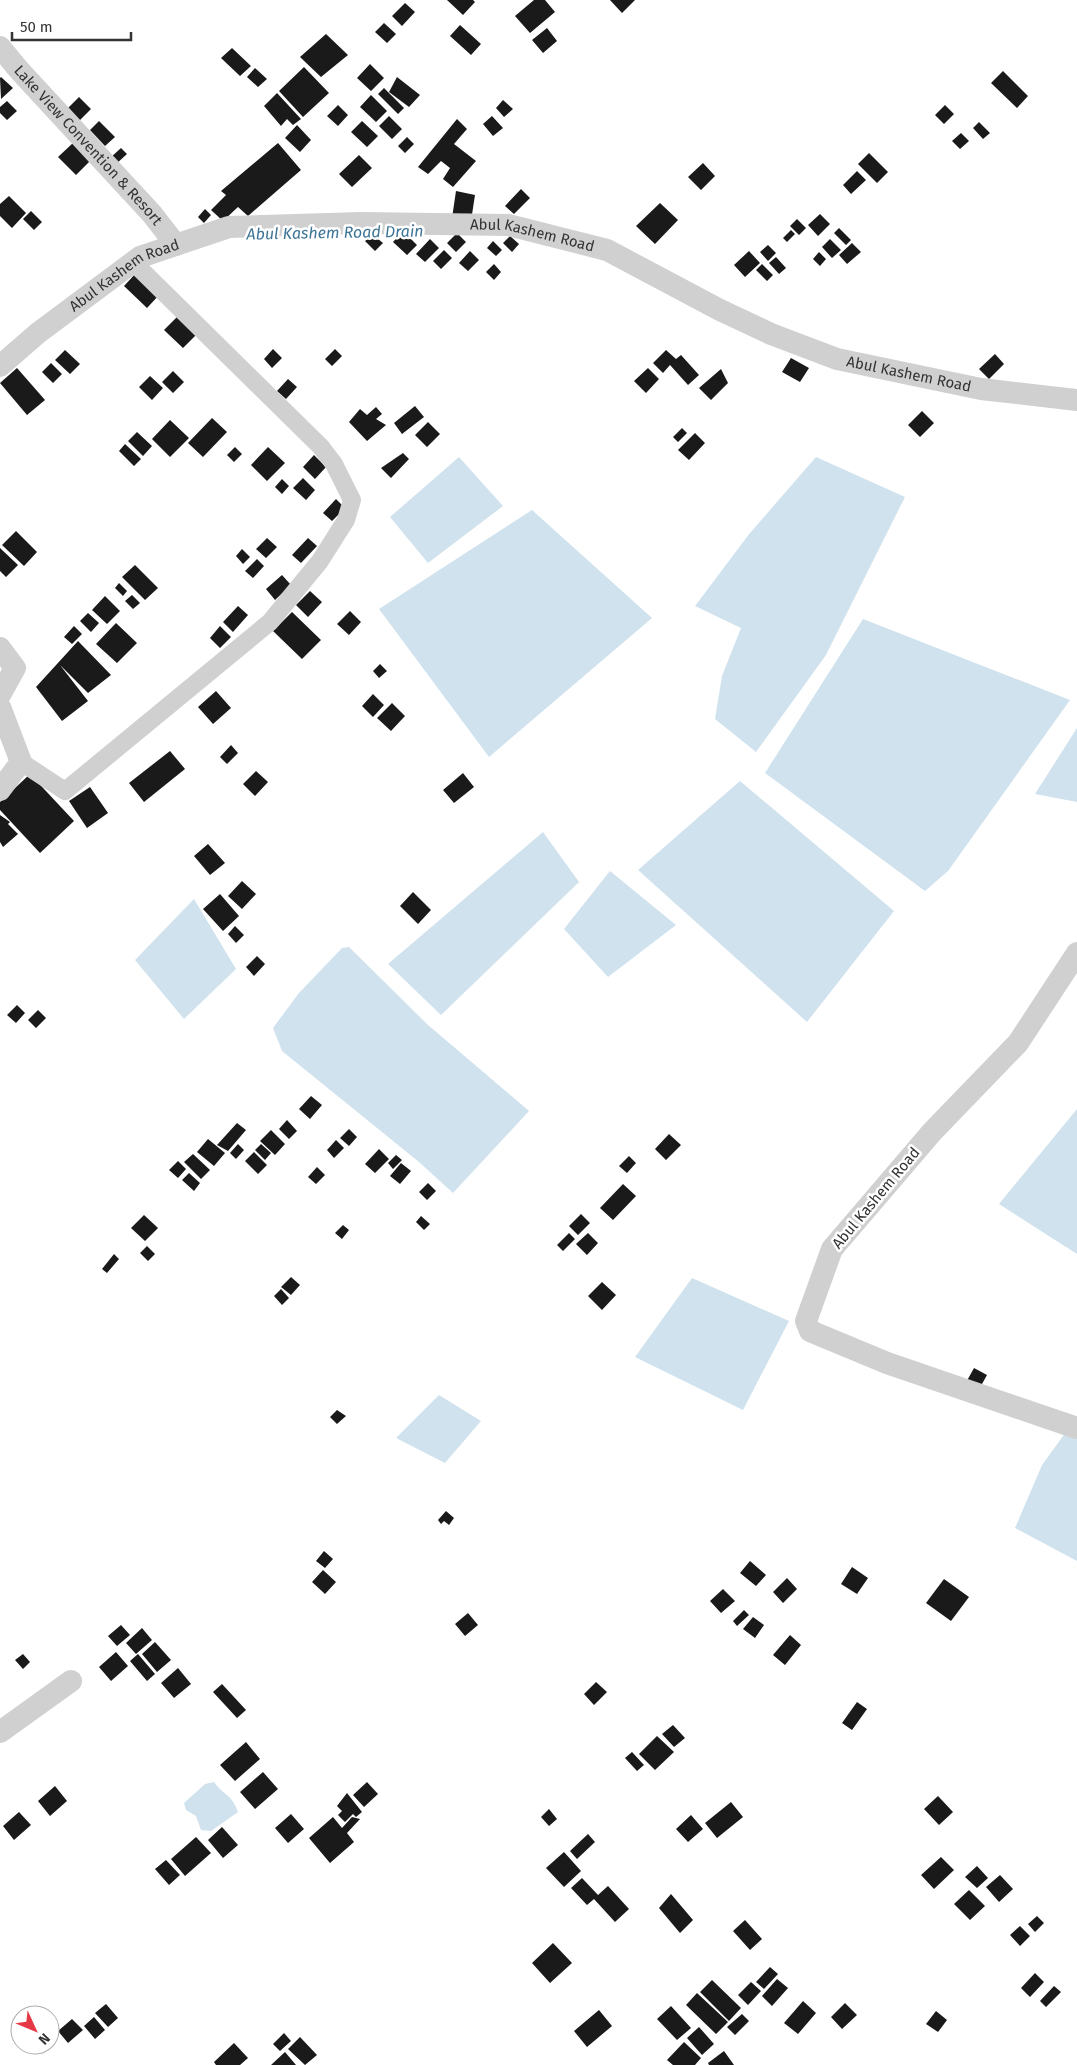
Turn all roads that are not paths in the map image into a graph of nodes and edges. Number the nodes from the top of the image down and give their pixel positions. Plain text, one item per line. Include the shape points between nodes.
1 (0, 47) edge
2 (176, 245) junction
3 (134, 263) junction
4 (0, 366) edge
5 (1077, 400) edge
6 (0, 648) edge
7 (0, 695) edge
8 (0, 707) edge
9 (21, 762) junction
10 (0, 790) edge
11 (1077, 953) edge
12 (1077, 1428) edge
13 (71, 1681) dead end
14 (0, 1732) edge

1 - 2 street, Lake View Convention & Resort via 152,214
2 - 3 street, Abul Kashem Road via 140,257
2 - 5 street, Abul Kashem Road via 229,226 361,223 508,226 607,250 720,310 837,359 981,389
3 - 4 street, Abul Kashem Road via 38,333
3 - 9 street via 321,447 334,464 352,500 346,520 320,561 270,622 65,791
6 - 7 street via 15,668
8 - 9 street
9 - 10 street
11 - 12 street, Abul Kashem Road via 1018,1043 932,1132 832,1249 806,1321 810,1331 887,1363
13 - 14 street

